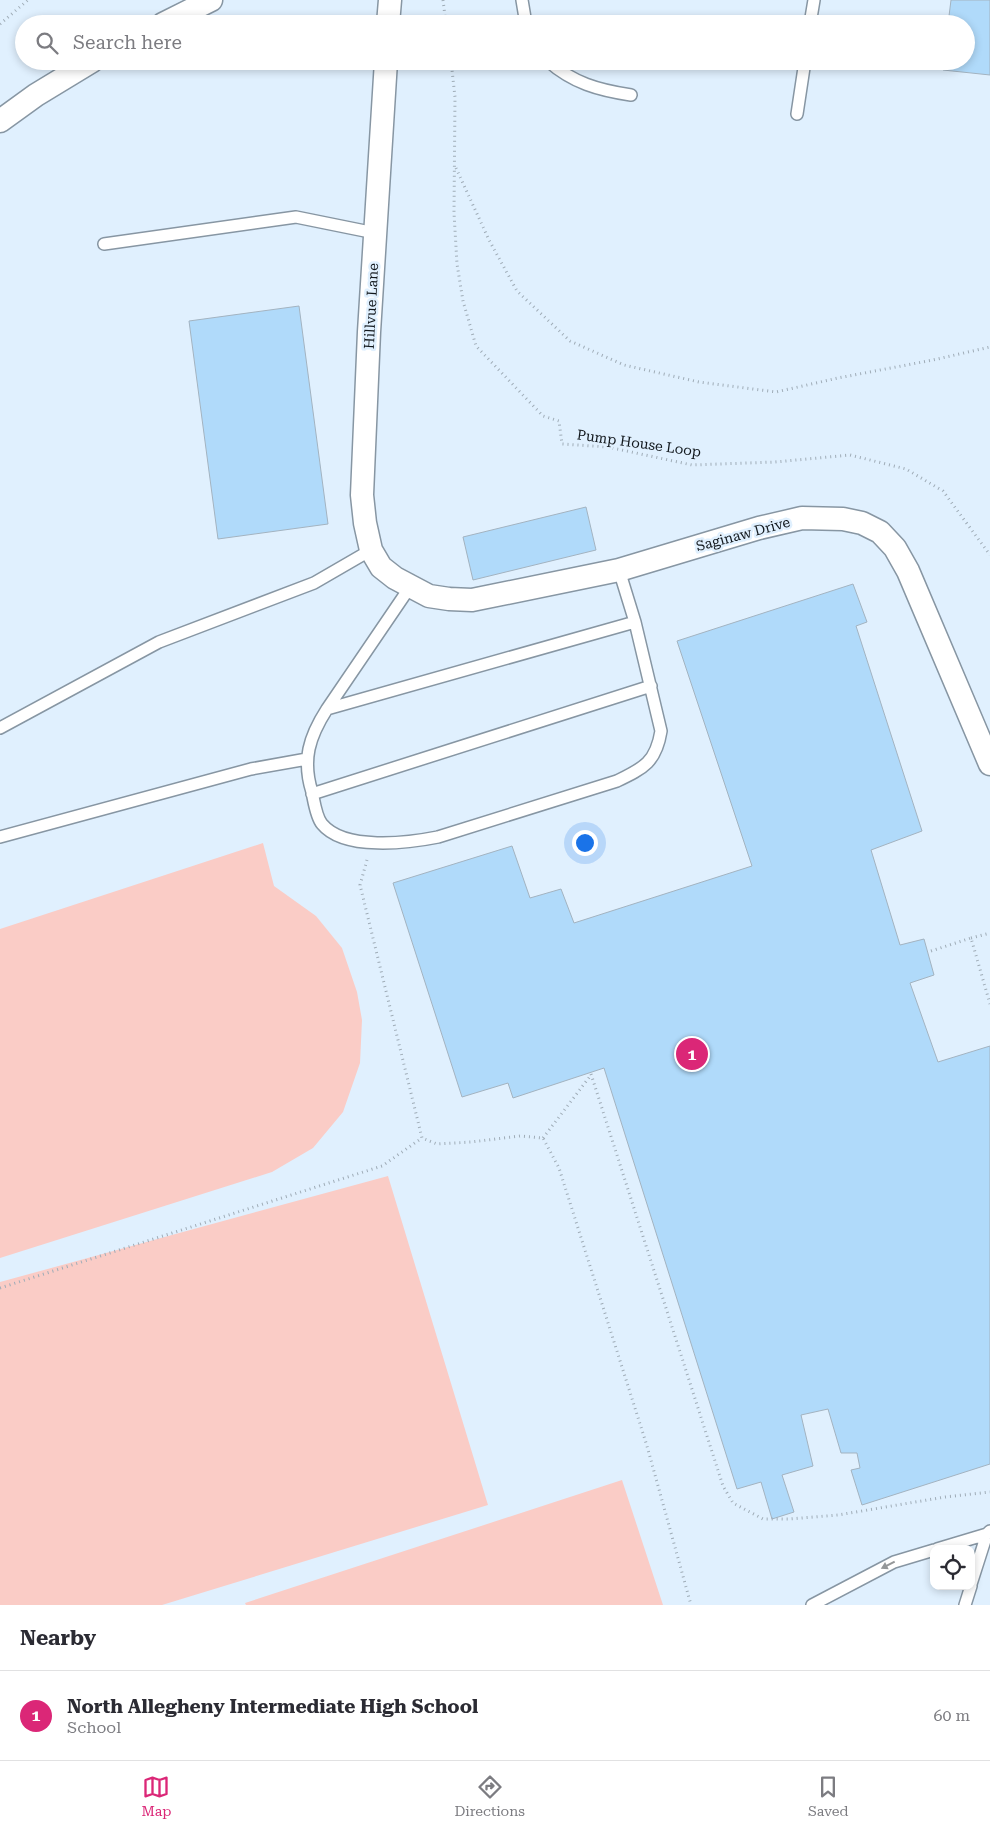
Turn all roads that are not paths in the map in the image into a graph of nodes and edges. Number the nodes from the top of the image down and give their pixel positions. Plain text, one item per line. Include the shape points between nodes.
1 (211, 0) edge
2 (390, 0) edge
3 (522, 0) edge
4 (814, 0) edge
5 (181, 15) edge
6 (389, 15) edge
7 (524, 15) edge
8 (812, 15) edge
9 (78, 70) edge
10 (385, 70) edge
11 (558, 70) edge
12 (804, 70) edge
13 (631, 95) dead end
14 (797, 114) dead end
15 (0, 121) edge
16 (375, 233) junction
17 (104, 244) dead end
18 (371, 550) junction
19 (619, 570) junction
20 (410, 586) junction
21 (635, 622) junction
22 (651, 686) junction
23 (327, 709) junction
24 (0, 728) edge
25 (307, 759) junction
26 (990, 764) edge
27 (312, 794) junction
28 (0, 837) edge
29 (988, 1532) edge
30 (947, 1545) edge
31 (930, 1551) edge
32 (975, 1573) edge
33 (970, 1590) edge
34 (812, 1605) edge
35 (965, 1605) edge

1 - 5 street
2 - 6 street
3 - 7 lane
4 - 8 lane
9 - 15 street
10 - 16 street, Hillvue Lane
11 - 13 lane via 578,82
12 - 14 lane
16 - 17 lane via 296,217
16 - 18 street, Hillvue Lane via 362,496
18 - 20 street, Saginaw Drive via 381,567
18 - 24 lane via 314,583 159,642
19 - 20 street, Saginaw Drive via 472,600 429,596
19 - 21 lane
19 - 26 street, Saginaw Drive via 802,518 844,519 880,532 895,548 908,571
20 - 23 lane
21 - 22 lane
21 - 23 lane
22 - 27 lane
22 - 27 lane via 661,731 658,748 636,772 617,781 438,836 371,843 346,840 331,833 320,823
23 - 25 lane via 315,728
25 - 27 lane
25 - 28 lane via 251,769
29 - 30 lane
29 - 32 lane
31 -> 34 lane via 894,1562
33 - 35 lane

